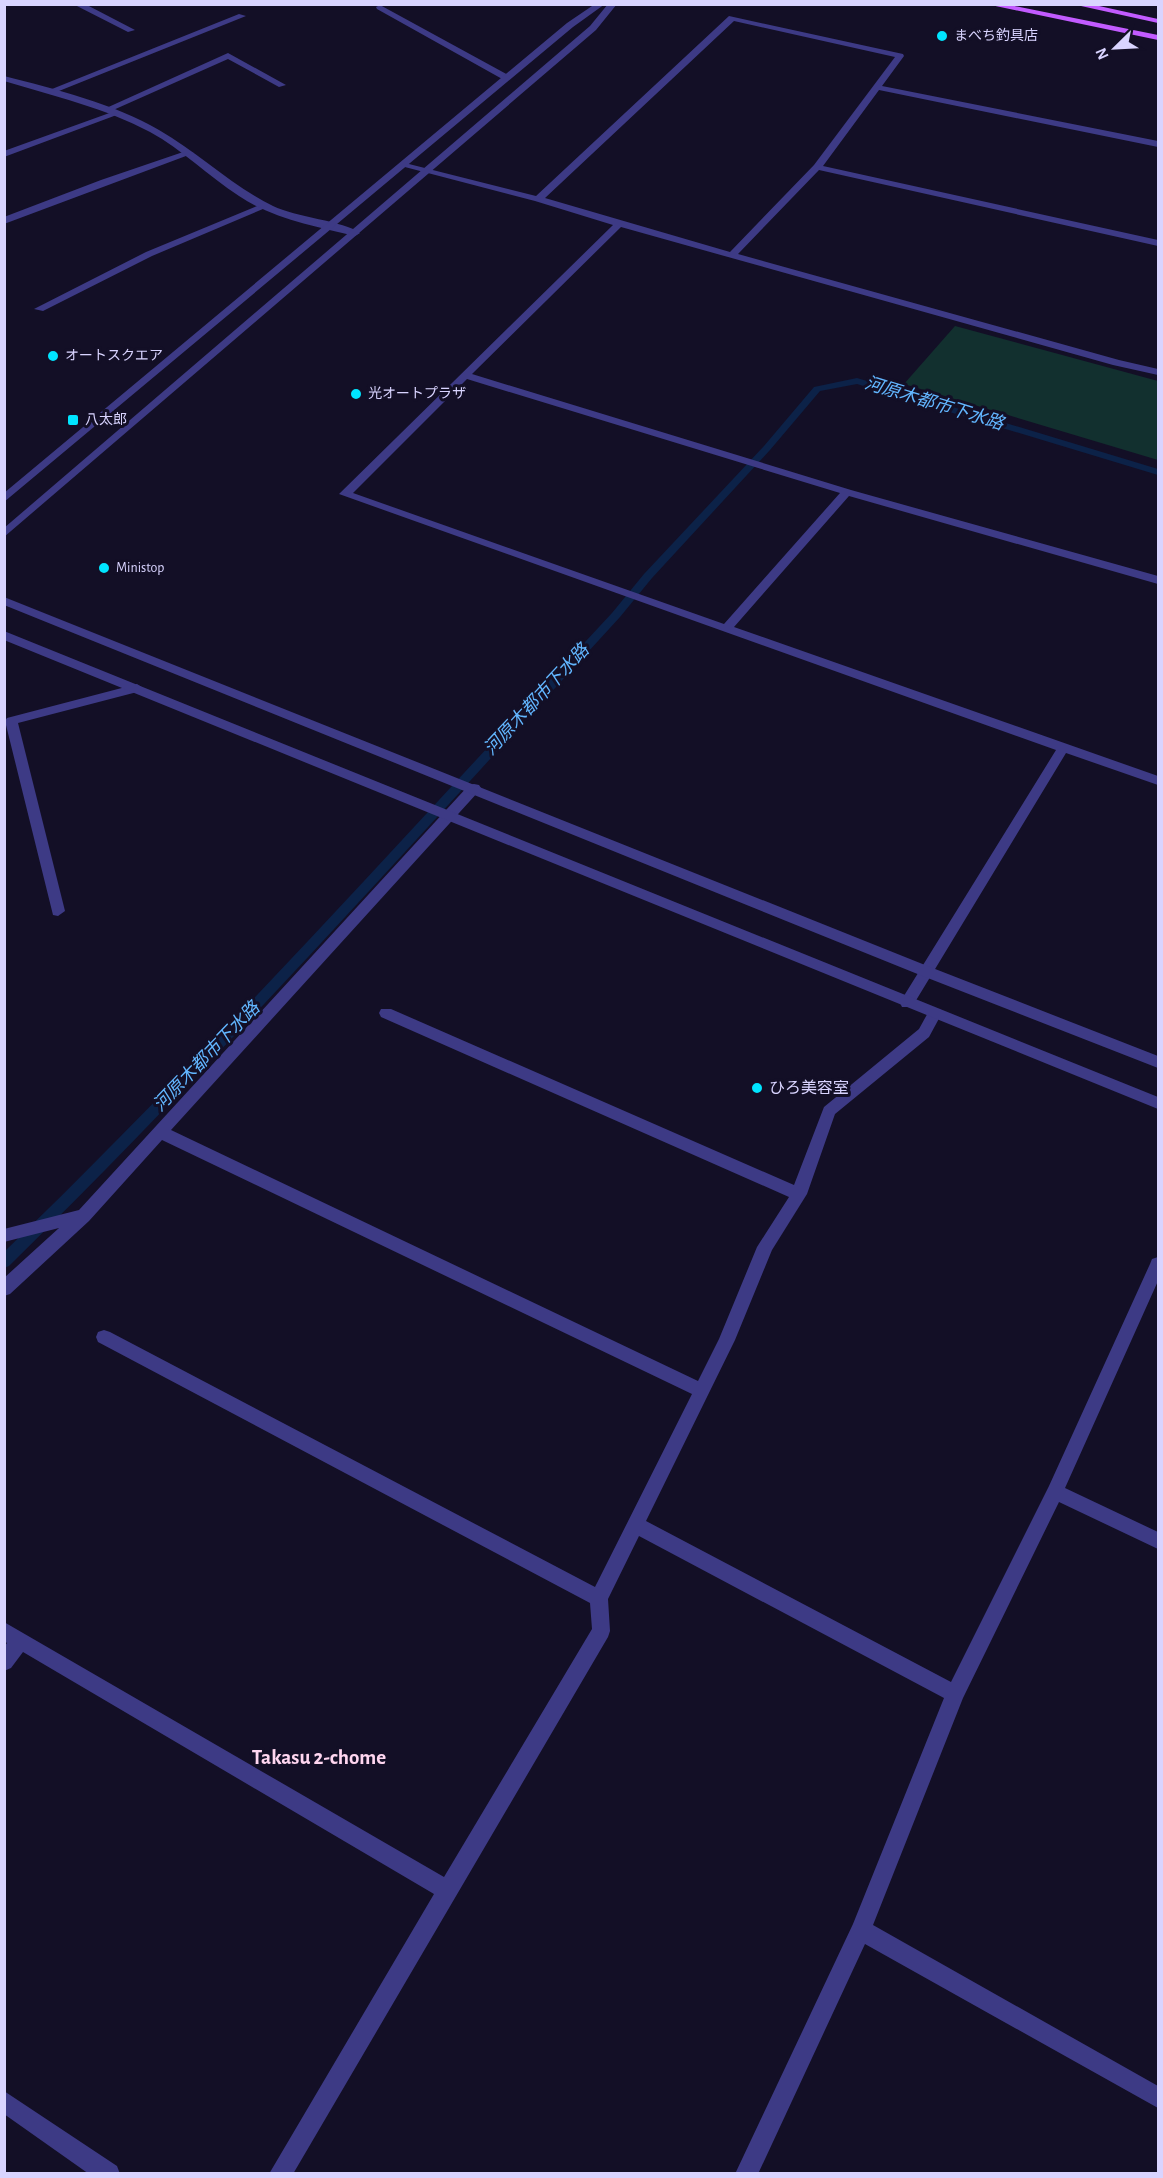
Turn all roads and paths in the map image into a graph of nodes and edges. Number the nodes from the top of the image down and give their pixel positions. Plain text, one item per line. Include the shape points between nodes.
1 (77, 4) edge
2 (601, 4) edge
3 (613, 4) edge
4 (990, 4) edge
5 (1076, 4) edge
6 (380, 7) dead end
7 (242, 16) dead end
8 (1158, 21) edge
9 (131, 30) dead end
10 (1158, 38) edge
11 (4, 78) edge
12 (507, 78) junction
13 (282, 86) dead end
14 (876, 87) junction
15 (51, 91) junction
16 (108, 109) junction
17 (118, 112) junction
18 (1158, 144) edge
19 (189, 153) junction
20 (4, 154) edge
21 (404, 164) junction
22 (817, 167) junction
23 (428, 170) junction
24 (538, 199) junction
25 (265, 206) junction
26 (4, 221) edge
27 (619, 224) junction
28 (330, 226) junction
29 (355, 233) junction
30 (1158, 243) edge
31 (732, 255) junction
32 (39, 309) dead end
33 (1158, 372) edge
34 (467, 376) junction
35 (847, 492) junction
36 (4, 499) edge
37 (4, 534) edge
38 (1158, 580) edge
39 (4, 601) edge
40 (727, 628) junction
41 (4, 635) edge
42 (137, 688) junction
43 (1063, 748) junction
44 (1158, 781) edge
45 (474, 788) junction
46 (452, 815) junction
47 (58, 911) dead end
48 (925, 971) junction
49 (907, 1003) junction
50 (387, 1013) dead end
51 (935, 1013) junction
52 (1158, 1062) edge
53 (1158, 1103) edge
54 (160, 1132) junction
55 (799, 1194) junction
56 (83, 1215) junction
57 (5, 1234) edge
58 (1158, 1264) edge
59 (4, 1289) edge
60 (104, 1336) dead end
61 (703, 1391) junction
62 (1055, 1492) junction
63 (636, 1525) junction
64 (1158, 1541) edge
65 (599, 1598) junction
66 (13, 1635) edge
67 (4, 1662) edge
68 (955, 1694) junction
69 (447, 1890) junction
70 (861, 1930) junction
71 (1158, 2098) edge
72 (4, 2101) edge
73 (109, 2174) edge
74 (279, 2174) edge
75 (746, 2174) edge

1 - 9 street
2 - 12 street
3 - 23 street via 593,28
4 - 10 main road
5 - 8 main road
6 - 12 street
7 - 15 street
11 - 15 street
12 - 21 street
13 - 16 street via 228,56
14 - 18 street
14 - 22 street
14 - 24 street via 900,56 732,18
15 - 16 street
16 - 17 street
17 - 19 street
17 - 20 street
19 - 25 street via 243,195
19 - 26 street
21 - 23 street
21 - 28 street
22 - 30 street
22 - 31 street
23 - 24 street
23 - 29 street
24 - 27 street
25 - 28 street
25 - 32 street via 149,254
27 - 31 street
27 - 34 street
28 - 29 street
28 - 36 street
29 - 37 street
31 - 33 street
34 - 35 street
34 - 40 street via 345,494
35 - 38 street
35 - 40 street
39 - 45 street
40 - 43 street
41 - 42 street
42 - 46 street
42 - 47 street via 11,721
43 - 44 street
43 - 48 street
45 - 46 street
45 - 48 street
46 - 49 street
46 - 54 street
48 - 49 street
48 - 52 street
49 - 51 street
50 - 55 street
51 - 53 street
51 - 55 street via 924,1033 830,1111
54 - 56 street
54 - 61 street
55 - 61 street via 765,1247
56 - 57 street
56 - 59 street
58 - 62 street
60 - 65 street
61 - 63 street
62 - 64 street
62 - 68 street
63 - 65 street
63 - 68 street
65 - 69 street via 601,1631
66 - 67 street
66 - 69 street
68 - 70 street
69 - 74 street
70 - 71 street
70 - 75 street
72 - 73 street

